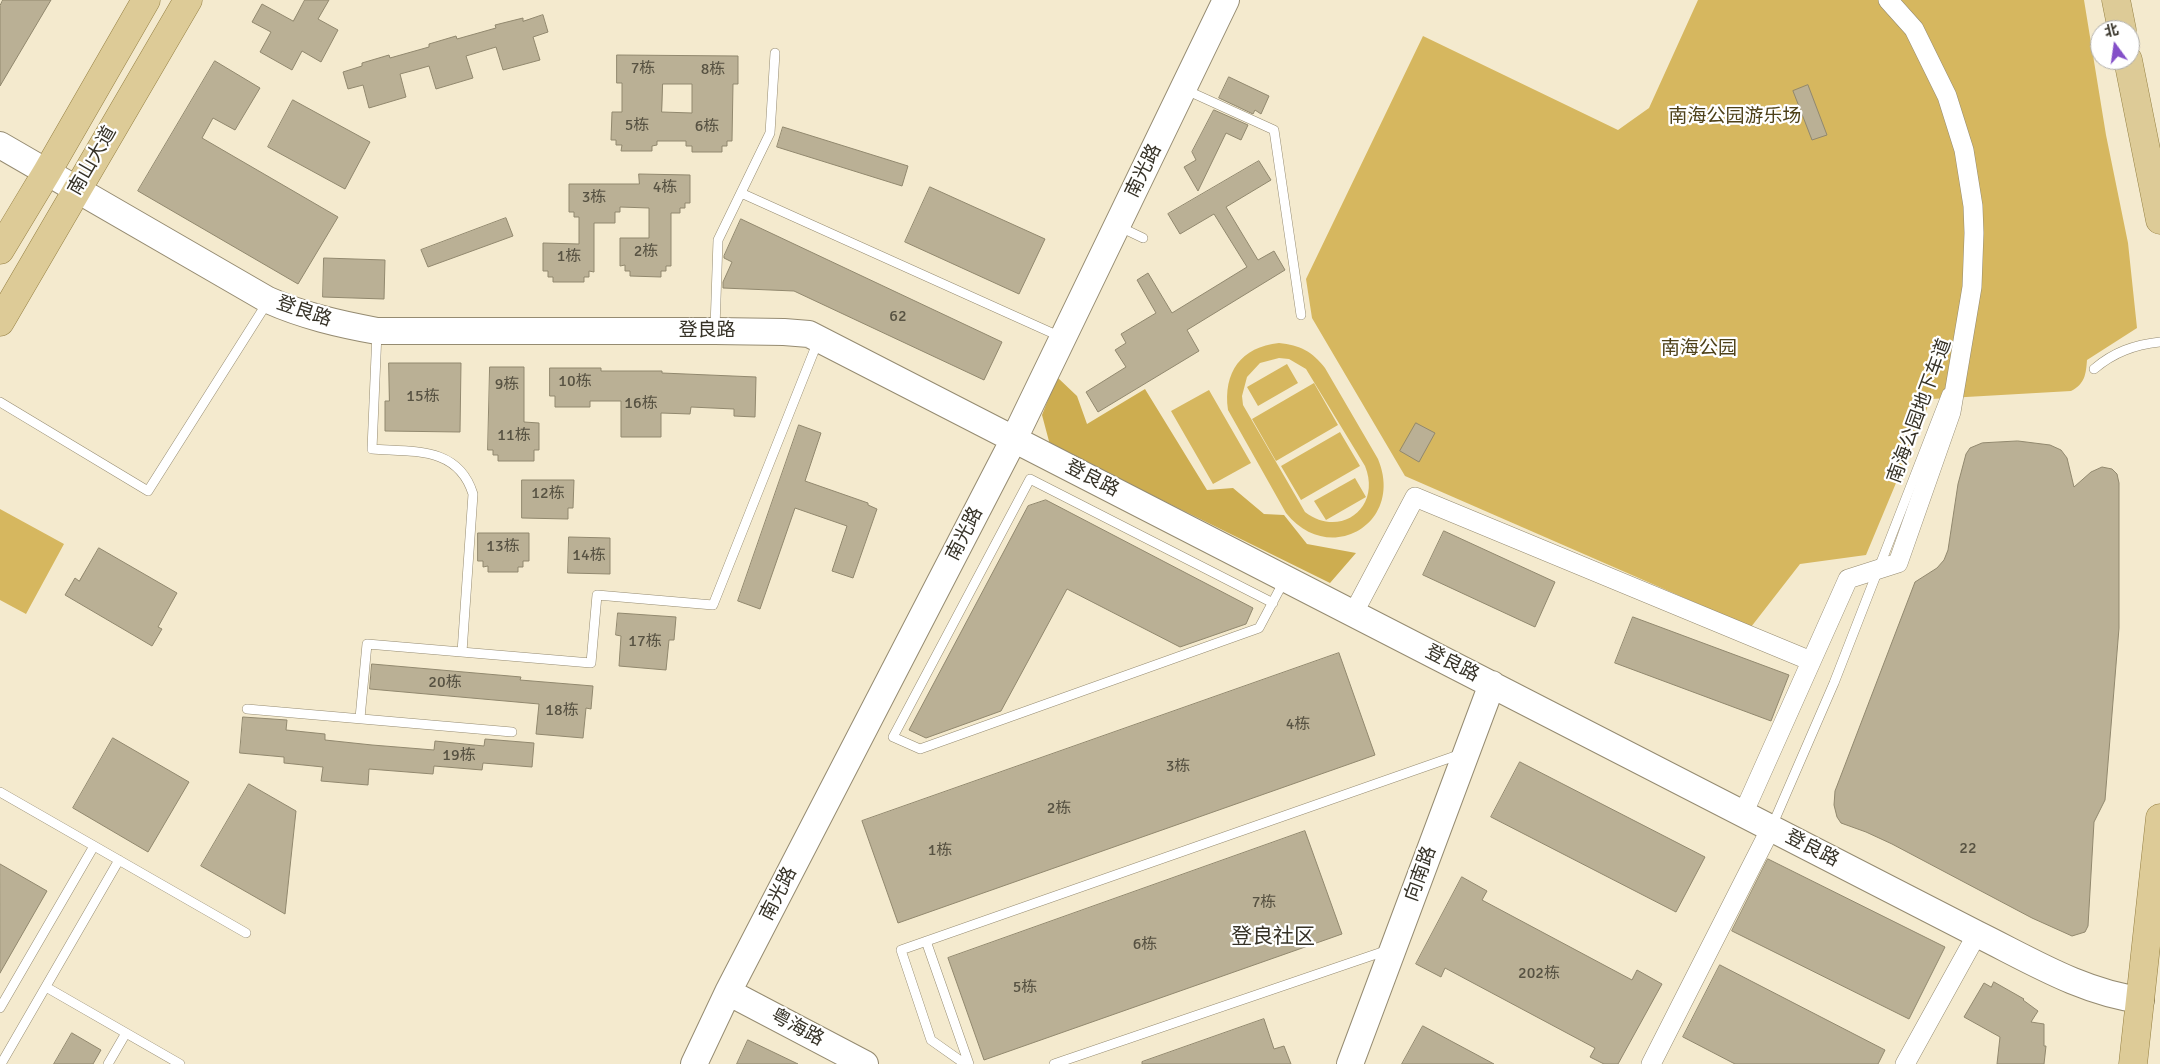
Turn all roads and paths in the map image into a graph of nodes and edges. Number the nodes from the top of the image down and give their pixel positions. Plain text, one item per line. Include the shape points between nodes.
1 (146, 0) edge
2 (188, 0) edge
3 (1226, 0) edge
4 (1882, 0) edge
5 (1888, 0) edge
6 (2116, 0) edge
7 (2120, 20) edge
8 (775, 53) dead end
9 (2130, 70) edge
10 (1183, 89) junction
11 (0, 145) edge
12 (47, 172) junction
13 (77, 189) junction
14 (741, 193) junction
15 (2160, 220) edge
16 (1117, 226) junction
17 (1143, 238) dead end
18 (0, 250) edge
19 (1972, 279) junction
20 (268, 300) junction
21 (1301, 315) dead end
22 (0, 322) edge
23 (377, 331) junction
24 (715, 331) junction
25 (1064, 338) junction
26 (819, 339) junction
27 (2160, 342) edge
28 (2094, 369) dead end
29 (0, 402) edge
30 (1014, 439) junction
31 (1878, 569) junction
32 (1285, 578) junction
33 (1273, 603) junction
34 (1354, 614) junction
35 (462, 652) junction
36 (1811, 661) junction
37 (1492, 684) junction
38 (247, 709) dead end
39 (360, 718) junction
40 (512, 732) dead end
41 (1466, 752) junction
42 (0, 792) edge
43 (1743, 814) junction
44 (2160, 818) edge
45 (1770, 828) junction
46 (94, 846) junction
47 (119, 860) junction
48 (246, 933) dead end
49 (1977, 934) junction
50 (926, 941) junction
51 (1394, 948) junction
52 (46, 987) junction
53 (728, 992) junction
54 (2140, 1000) junction
55 (0, 1008) edge
56 (126, 1033) junction
57 (1, 1064) edge
58 (108, 1064) edge
59 (180, 1064) edge
60 (694, 1064) edge
61 (865, 1064) edge
62 (965, 1064) edge
63 (969, 1064) edge
64 (1054, 1064) edge
65 (1350, 1064) edge
66 (1651, 1064) edge
67 (1905, 1064) edge
68 (2133, 1064) edge

1 - 12 main road, 南山大道
2 - 13 main road, 南山大道
3 - 10 main road, 南光路
4 - 19 lane via 1930,74 1954,131 1968,191
5 - 19 street via 1914,29 1948,96 1957,122 1973,206
6 - 7 main road
8 - 14 lane via 770,133
9 - 15 main road
10 - 16 main road, 南光路
10 - 21 lane via 1274,130
11 - 12 main road, 登良路
12 - 13 main road, 登良路
12 - 18 main road, 南山大道
13 - 20 main road, 登良路
13 - 22 main road, 南山大道
14 - 24 lane via 718,240
14 - 25 lane
16 - 17 lane
16 - 25 main road, 南光路
19 - 31 street via 1951,412 1898,563
20 - 23 main road, 登良路 via 299,313
20 - 29 lane via 148,491
23 - 24 main road, 登良路
23 - 35 lane via 372,449 430,453 444,458 459,469 473,494
24 - 26 main road, 登良路 via 798,332
25 - 30 main road, 南光路
26 - 30 main road, 登良路
26 - 35 lane via 712,605 597,595 591,663
27 - 28 lane via 2141,344 2119,352
30 - 32 main road, 登良路
30 - 53 main road, 南光路
31 - 36 street via 1848,579
31 - 45 lane via 1834,683
32 - 33 lane
32 - 34 main road, 登良路
33 - 33 lane via 1259,628 929,746 920,749 892,737 1030,479
34 - 36 street via 1415,497
34 - 37 main road, 登良路
35 - 39 lane via 367,644
36 - 43 street
37 - 41 main road, 向南路
37 - 43 main road, 登良路
38 - 39 lane
39 - 40 lane
41 - 50 lane
41 - 51 main road, 向南路
42 - 46 lane
43 - 45 main road, 登良路
44 - 54 main road
45 - 49 main road, 登良路
45 - 66 street
46 - 47 lane
46 - 55 lane
47 - 48 lane
47 - 52 lane
49 - 54 main road, 登良路 via 2083,987
49 - 67 street
50 - 62 lane via 900,950 931,1040
50 - 63 lane
51 - 64 lane
51 - 65 main road, 向南路
52 - 56 lane
52 - 57 lane
53 - 60 main road, 南光路
53 - 61 main road, 粤海路
54 - 68 main road
56 - 58 lane
56 - 59 lane

